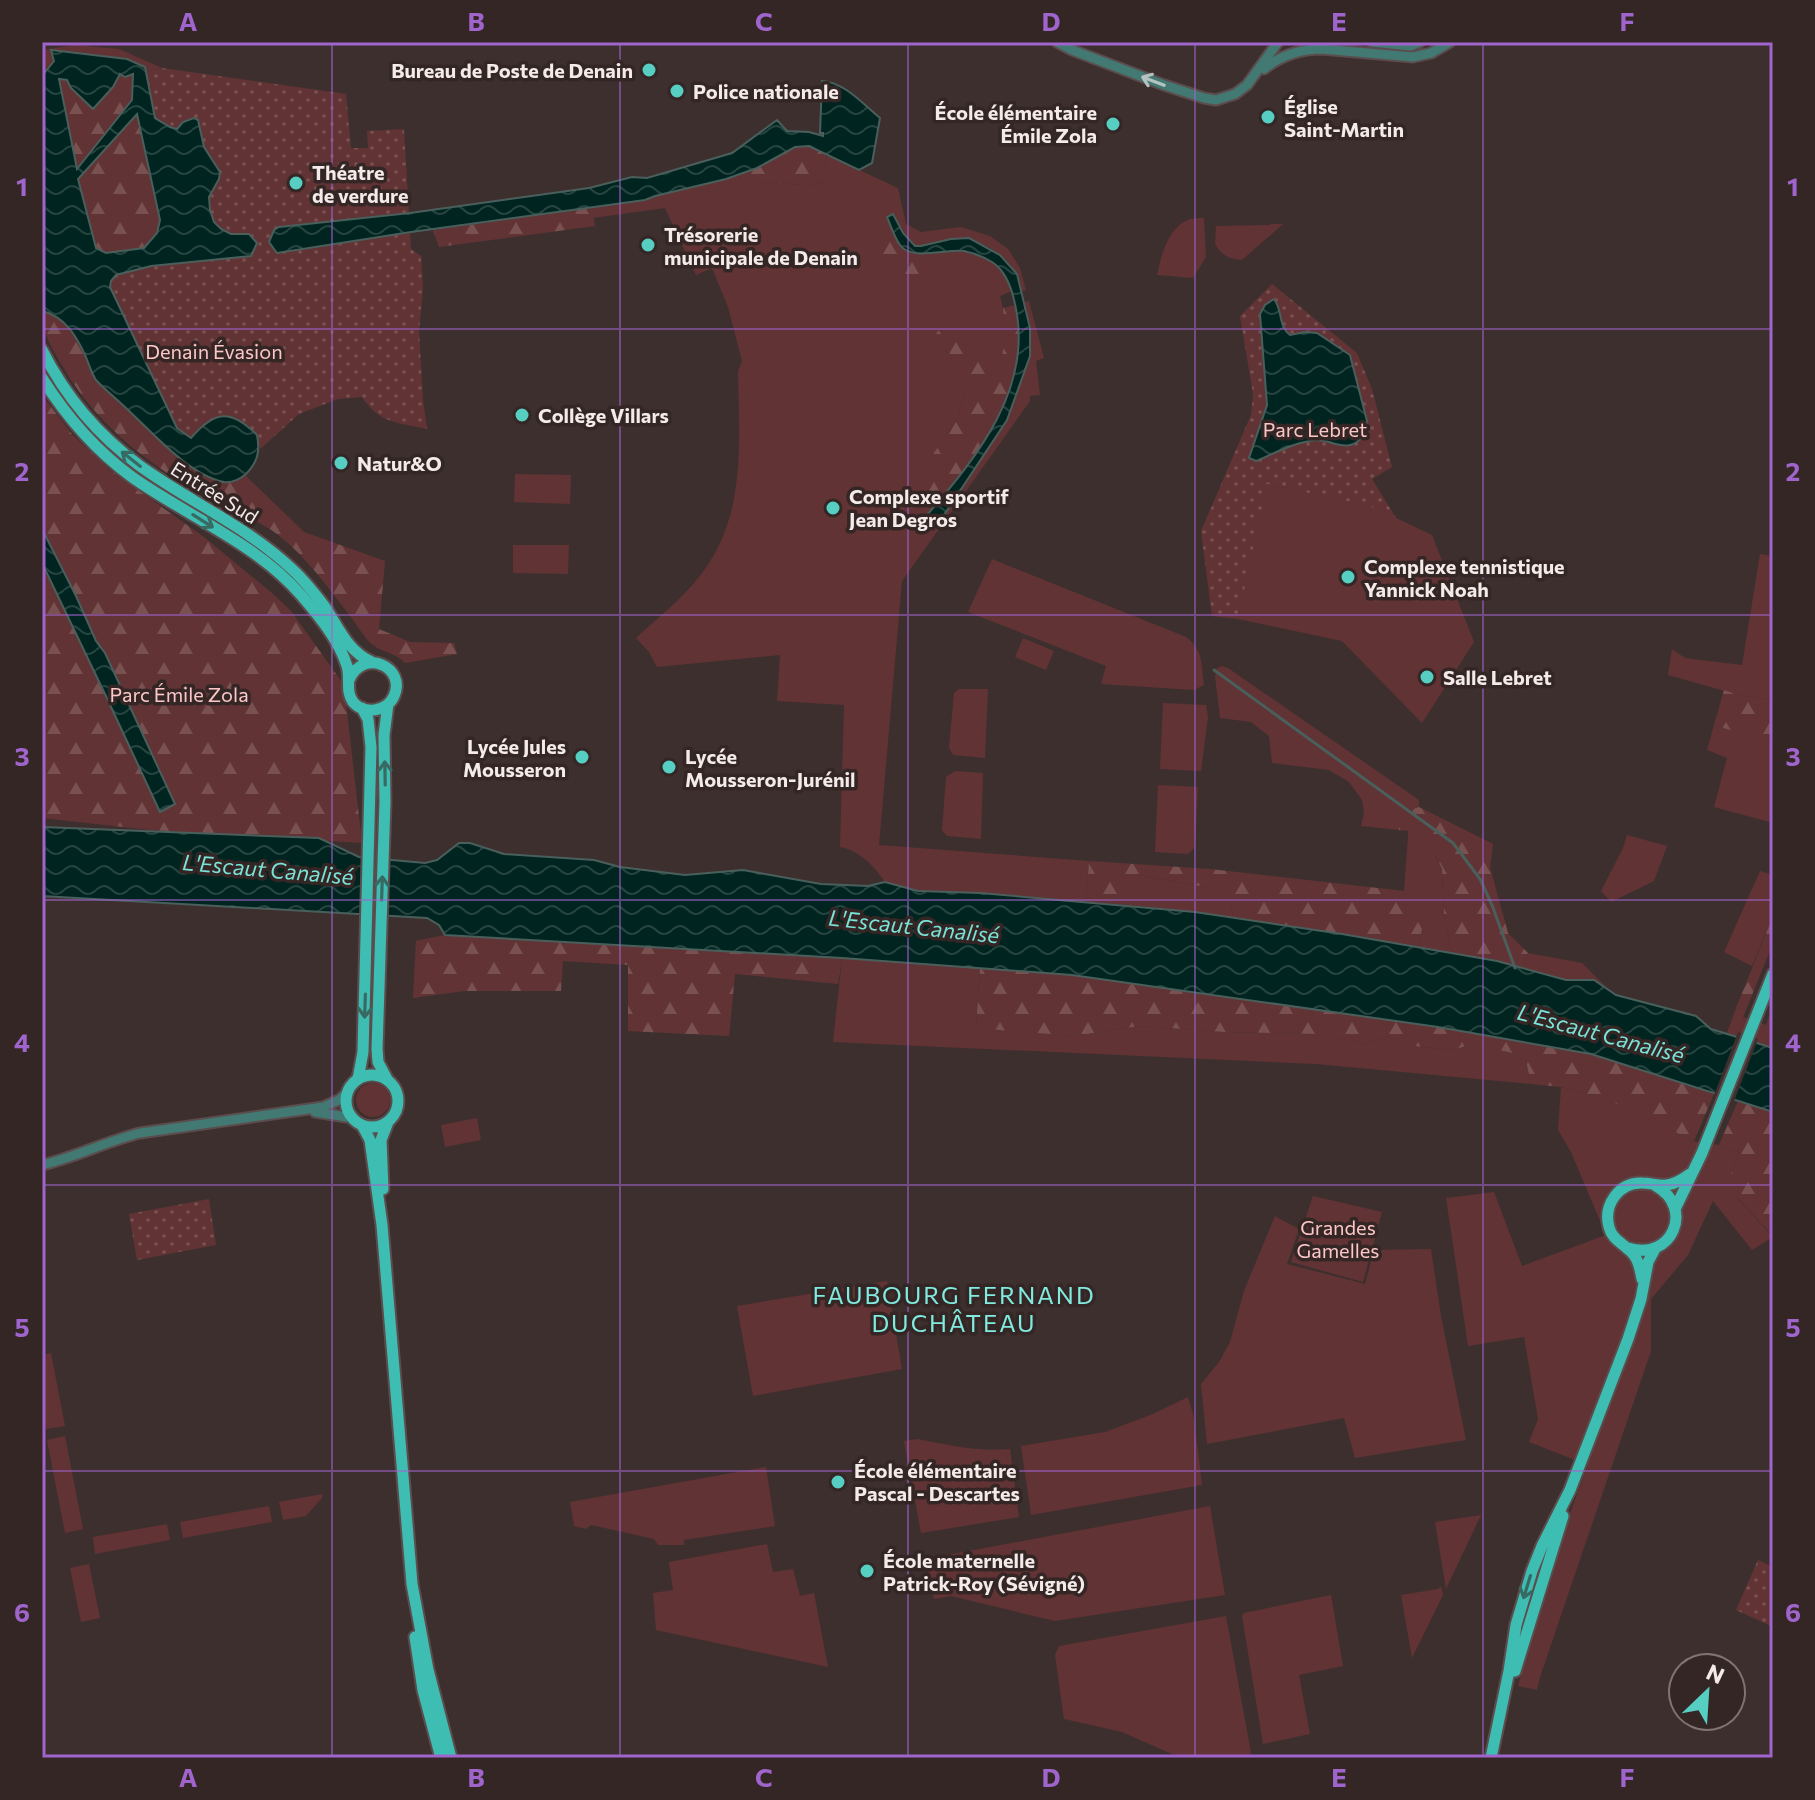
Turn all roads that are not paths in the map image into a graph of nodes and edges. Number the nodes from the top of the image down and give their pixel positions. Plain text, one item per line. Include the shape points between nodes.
1 (1057, 42) edge
2 (1279, 42) edge
3 (1303, 42) edge
4 (1372, 42) edge
5 (1420, 42) edge
6 (1450, 42) edge
7 (1294, 53) junction
8 (1255, 76) junction
9 (42, 350) edge
10 (42, 378) edge
11 (372, 662) junction
12 (349, 680) junction
13 (388, 704) junction
14 (362, 708) junction
15 (1773, 974) edge
16 (358, 1079) junction
17 (387, 1079) junction
18 (348, 1092) junction
19 (300, 1111) junction
20 (358, 1122) junction
21 (388, 1122) junction
22 (42, 1165) edge
23 (1693, 1171) junction
24 (1654, 1185) junction
25 (1675, 1209) junction
26 (382, 1225) junction
27 (1628, 1248) junction
28 (1655, 1249) junction
29 (1643, 1285) junction
30 (1570, 1490) junction
31 (411, 1578) junction
32 (441, 1758) edge
33 (451, 1758) edge
34 (1491, 1758) edge
35 (1498, 1758) edge

8 -> 1 street via 1228,97 1204,98
2 - 7 street via 1282,50
2 - 8 street
3 - 7 street
4 - 5 street
6 - 7 street via 1413,57 1322,49
7 - 8 street
11 -> 9 main road, Entrée Sud via 351,648 316,596 275,554 149,472 106,437 74,401
10 -> 12 main road, Entrée Sud via 77,427 113,462 253,553 293,586 338,646
11 - 12 main road via 359,666
11 - 13 main road via 394,676 396,689
12 - 14 main road via 349,694
13 - 14 main road via 376,710
17 -> 13 main road via 377,1054
14 -> 16 main road via 371,734 370,848
15 - 23 main road
16 - 17 main road
16 - 18 main road
17 - 21 main road via 399,1100
18 - 19 street via 330,1105
18 - 20 main road via 346,1104
19 - 20 street
19 - 22 street via 140,1133
20 - 21 main road via 377,1127
20 - 26 main road via 370,1140
21 - 26 main road via 381,1146
23 - 24 main road via 1674,1183
23 - 25 main road
24 - 25 main road
24 - 27 main road via 1629,1185 1610,1204 1611,1232
25 - 28 main road via 1672,1233
26 - 31 main road
27 - 28 main road
27 - 29 main road via 1638,1262
28 - 29 main road
29 - 30 main road
30 -> 34 main road via 1539,1553 1521,1606
30 - 35 main road via 1516,1668
31 - 32 main road via 424,1696
31 - 33 main road

